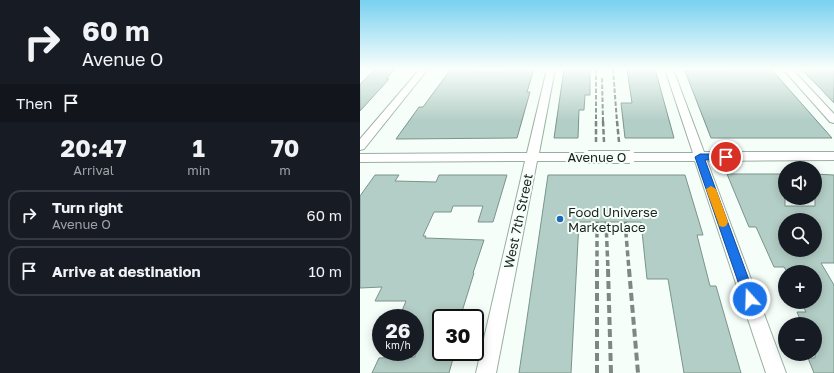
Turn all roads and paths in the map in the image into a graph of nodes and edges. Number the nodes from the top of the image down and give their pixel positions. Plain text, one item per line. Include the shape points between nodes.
1 (410, 86) edge
2 (547, 86) edge
3 (675, 86) edge
4 (803, 86) edge
5 (834, 120) edge
6 (360, 146) edge
7 (834, 156) edge
8 (700, 157) junction
9 (360, 158) edge
10 (531, 158) junction
11 (486, 373) edge
12 (776, 373) edge

1 - 6 street
2 - 10 street, West 7th Street
3 - 8 street
4 - 5 street
7 - 8 street, Avenue O
8 - 10 street, Avenue O, bridge
8 - 12 street
9 - 10 street, Avenue O
10 - 11 street, West 7th Street

